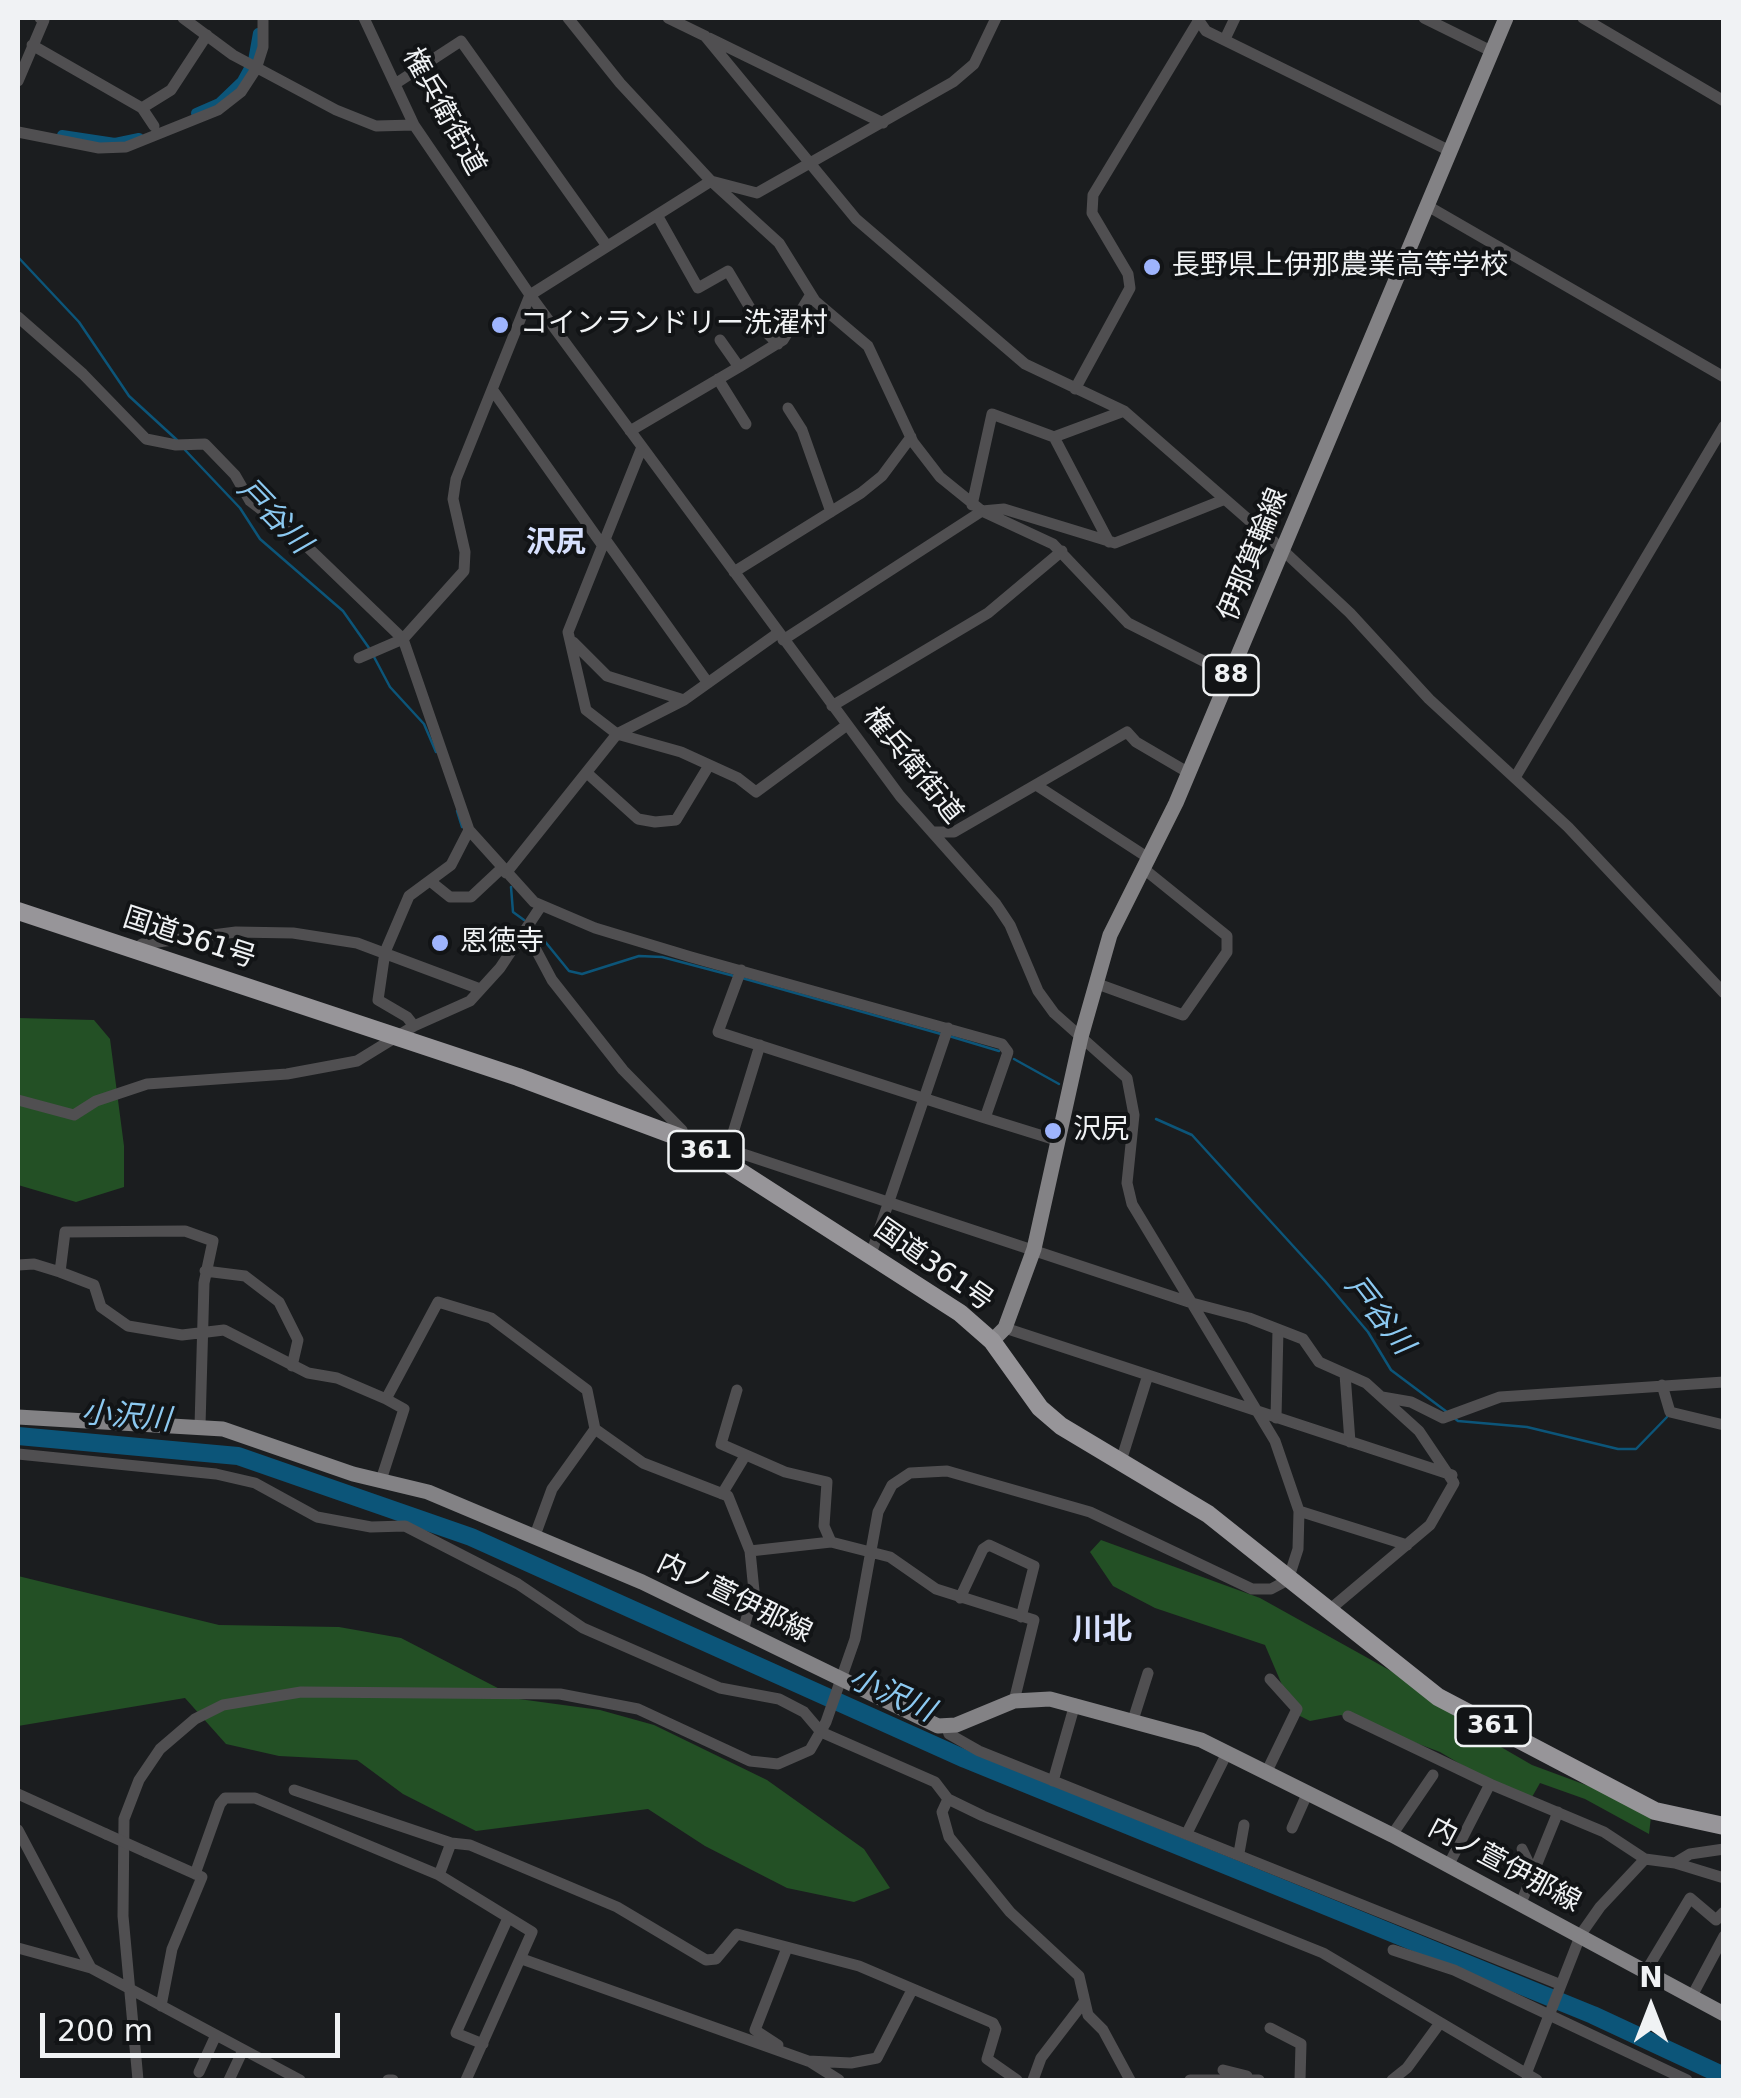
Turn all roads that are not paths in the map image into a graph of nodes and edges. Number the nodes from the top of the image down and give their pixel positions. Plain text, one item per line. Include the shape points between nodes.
1 (40, 18) edge
2 (184, 18) edge
3 (263, 18) edge
4 (364, 18) edge
5 (568, 18) edge
6 (668, 18) edge
7 (996, 18) edge
8 (1235, 18) edge
9 (1424, 18) edge
10 (1506, 18) edge
11 (1583, 18) edge
12 (1198, 19) edge
13 (206, 35) junction
14 (705, 36) junction
15 (1225, 38) junction
16 (32, 45) junction
17 (1490, 52) junction
18 (256, 69) junction
19 (18, 81) edge
20 (395, 84) junction
21 (1724, 101) edge
22 (142, 108) junction
23 (883, 123) junction
24 (414, 124) junction
25 (154, 126) dead end
26 (18, 132) edge
27 (1448, 150) junction
28 (810, 165) junction
29 (711, 181) junction
30 (1426, 206) junction
31 (657, 214) junction
32 (607, 246) junction
33 (530, 295) junction
34 (810, 296) junction
35 (18, 317) edge
36 (720, 340) dead end
37 (778, 344) junction
38 (739, 366) junction
39 (1724, 376) edge
40 (718, 379) junction
41 (1074, 389) junction
42 (494, 392) junction
43 (788, 408) dead end
44 (1124, 411) junction
45 (746, 424) dead end
46 (1724, 426) edge
47 (630, 430) junction
48 (910, 437) junction
49 (1054, 437) junction
50 (642, 447) junction
51 (1223, 500) junction
52 (977, 508) junction
53 (831, 512) junction
54 (604, 542) junction
55 (1109, 542) junction
56 (1062, 551) junction
57 (1283, 551) junction
58 (734, 572) junction
59 (781, 636) junction
60 (403, 639) junction
61 (570, 640) junction
62 (369, 655) dead end
63 (1230, 675) junction
64 (708, 683) junction
65 (684, 700) junction
66 (832, 706) junction
67 (846, 725) junction
68 (617, 734) junction
69 (708, 766) junction
70 (587, 773) junction
71 (1189, 773) junction
72 (1516, 776) junction
73 (1036, 785) junction
74 (470, 830) junction
75 (932, 832) junction
76 (1147, 864) junction
77 (504, 871) junction
78 (430, 881) junction
79 (541, 906) junction
80 (18, 910) edge
81 (529, 927) junction
82 (135, 950) junction
83 (385, 952) junction
84 (739, 974) junction
85 (1095, 983) junction
86 (480, 989) junction
87 (1724, 993) edge
88 (414, 1026) junction
89 (946, 1032) junction
90 (396, 1036) junction
91 (1081, 1037) junction
92 (760, 1046) junction
93 (923, 1098) junction
94 (18, 1100) edge
95 (984, 1118) junction
96 (684, 1139) junction
97 (1059, 1142) junction
98 (724, 1154) junction
99 (888, 1203) junction
100 (1034, 1248) junction
101 (871, 1254) junction
102 (18, 1265) edge
103 (205, 1271) junction
104 (60, 1272) junction
105 (1192, 1303) junction
106 (1278, 1329) junction
107 (202, 1332) junction
108 (998, 1334) junction
109 (292, 1366) junction
110 (1345, 1374) junction
111 (1147, 1378) junction
112 (1724, 1382) edge
113 (1662, 1385) junction
114 (737, 1390) dead end
115 (1382, 1396) junction
116 (386, 1400) junction
117 (1256, 1412) junction
118 (18, 1417) edge
119 (1276, 1418) junction
120 (1724, 1425) edge
121 (200, 1426) junction
122 (594, 1429) junction
123 (1350, 1442) junction
124 (18, 1454) edge
125 (745, 1456) junction
126 (1121, 1460) junction
127 (1453, 1476) junction
128 (381, 1480) junction
129 (722, 1494) junction
130 (1299, 1511) junction
131 (534, 1538) junction
132 (831, 1542) junction
133 (1406, 1545) junction
134 (750, 1551) junction
135 (868, 1553) junction
136 (1288, 1580) junction
137 (960, 1598) junction
138 (1328, 1611) junction
139 (1021, 1617) junction
140 (743, 1631) junction
141 (1148, 1673) dead end
142 (1270, 1679) dead end
143 (842, 1683) junction
144 (1014, 1701) junction
145 (1076, 1704) junction
146 (1348, 1716) dead end
147 (1133, 1720) junction
148 (823, 1727) junction
149 (947, 1728) junction
150 (1226, 1754) junction
151 (1266, 1773) junction
152 (1433, 1775) dead end
153 (1053, 1780) junction
154 (1490, 1784) junction
155 (294, 1790) dead end
156 (1308, 1792) junction
157 (18, 1794) edge
158 (948, 1799) junction
159 (1558, 1812) junction
160 (1244, 1825) dead end
161 (1724, 1826) edge
162 (1292, 1828) dead end
163 (18, 1830) edge
164 (1187, 1832) junction
165 (1392, 1834) junction
166 (451, 1843) junction
167 (1522, 1849) dead end
168 (1724, 1849) edge
169 (1239, 1853) junction
170 (1645, 1859) junction
171 (1675, 1863) junction
172 (1448, 1866) junction
173 (1533, 1872) junction
174 (196, 1874) junction
175 (438, 1875) junction
176 (1724, 1878) edge
177 (1521, 1903) junction
178 (508, 1918) junction
179 (1722, 1925) edge
180 (1580, 1934) junction
181 (18, 1948) edge
182 (788, 1948) junction
183 (1393, 1950) dead end
184 (522, 1959) junction
185 (91, 1968) junction
186 (1646, 1970) junction
187 (1558, 1986) junction
188 (912, 1990) junction
189 (131, 1992) junction
190 (1692, 1996) junction
191 (1084, 2002) junction
192 (162, 2006) junction
193 (1724, 2014) edge
194 (1548, 2016) junction
195 (1440, 2023) junction
196 (1270, 2028) dead end
197 (216, 2036) junction
198 (483, 2044) junction
199 (242, 2050) junction
200 (779, 2050) junction
201 (808, 2060) junction
202 (1223, 2070) dead end
203 (200, 2072) dead end
204 (1531, 2077) edge
205 (138, 2080) edge
206 (228, 2080) edge
207 (300, 2080) edge
208 (466, 2080) edge
209 (839, 2080) edge
210 (1017, 2080) edge
211 (1033, 2080) edge
212 (1130, 2080) edge
213 (1190, 2080) edge
214 (1258, 2080) edge
215 (1300, 2080) edge
216 (1392, 2080) edge
217 (1687, 2080) edge

1 - 16 street
2 - 13 street
3 - 18 street
4 - 20 street, 権兵衛街道
5 - 29 street
6 - 14 street
7 - 23 street via 963,75
8 - 15 street
9 - 17 street
10 - 17 main road, 伊那箕輪線 / 88
11 - 21 street
12 - 15 street
12 - 41 street via 1093,195 1092,213 1130,288
13 - 18 street
13 - 22 street via 171,90
14 - 23 street
14 - 28 street
15 - 27 street
16 - 19 street
16 - 22 street
17 - 27 main road, 伊那箕輪線 / 88
18 - 24 street via 376,126
18 - 26 street via 218,110 140,144 98,148
20 - 24 street, 権兵衛街道
20 - 32 street via 462,41
22 - 25 street
23 - 28 street
24 - 33 street, 権兵衛街道
27 - 30 main road, 伊那箕輪線 / 88
28 - 29 street via 757,194
28 - 41 street via 856,219 1011,352
29 - 31 street
29 - 34 street via 779,243
30 - 39 street
30 - 57 main road, 伊那箕輪線 / 88
31 - 32 street
31 - 37 street via 698,288 728,272
32 - 33 street
33 - 42 street
33 - 47 street, 権兵衛街道
34 - 37 street
34 - 48 street via 868,346
35 - 60 street via 146,439 206,444 250,501
36 - 38 street
37 - 38 street
38 - 40 street
40 - 45 street
40 - 47 street
41 - 44 street
42 - 54 street
42 - 60 street via 454,488 464,571
43 - 53 street
44 - 49 street
44 - 51 street
46 - 72 street
47 - 50 street, 権兵衛街道
48 - 52 street via 940,477
48 - 53 street via 882,476
49 - 52 street via 992,414
49 - 55 street
50 - 54 street
50 - 58 street, 権兵衛街道
51 - 55 street
51 - 57 street
52 - 55 street via 1004,509
52 - 56 street
52 - 59 street
53 - 58 street
54 - 61 street
54 - 64 street
56 - 63 street via 1128,624
56 - 66 street via 988,613
57 - 63 main road, 伊那箕輪線 / 88
57 - 72 street
58 - 59 street, 権兵衛街道
59 - 64 street
59 - 66 street, 権兵衛街道
60 - 62 street
60 - 74 street
61 - 65 street via 607,676
61 - 68 street via 586,710
63 - 71 main road, 伊那箕輪線 / 88
64 - 65 street
65 - 68 street
66 - 67 street, 権兵衛街道
67 - 69 street via 756,792
67 - 75 street, 権兵衛街道
68 - 69 street
68 - 70 street
69 - 70 street via 676,820 655,822 638,819
70 - 77 street
71 - 73 street via 1127,732
71 - 76 main road, 伊那箕輪線 / 88
72 - 87 street
73 - 75 street via 954,832
73 - 76 street
74 - 77 street
74 - 78 street via 456,859
75 - 91 street, 権兵衛街道 via 996,904 1038,991
76 - 85 main road, 伊那箕輪線 / 88 via 1110,935
76 - 85 street via 1227,936 1227,952 1183,1014
77 - 78 street via 471,897 450,897
77 - 79 street
78 - 83 street via 409,896
79 - 81 street
79 - 84 street
80 - 82 highway, 国道361号 / 361
81 - 86 street
81 - 96 street via 552,980
82 - 83 street via 236,932 331,938
82 - 90 highway, 国道361号 / 361
83 - 86 street
83 - 88 street via 378,1000
84 - 89 street
84 - 92 street via 718,1032
85 - 91 main road, 伊那箕輪線 / 88
86 - 88 street via 470,1002
88 - 90 street
89 - 93 street
89 - 95 street via 1002,1044 1008,1052
90 - 94 street via 356,1061 286,1074 147,1084 74,1115
90 - 96 highway, 国道361号 / 361
91 - 97 main road, 伊那箕輪線 / 88
91 - 105 street, 権兵衛街道 via 1127,1078 1134,1115 1127,1183 1132,1204
92 - 93 street
92 - 98 street
93 - 95 street
93 - 99 street
95 - 97 street
96 - 98 highway, 国道361号 / 361
97 - 100 main road, 伊那箕輪線 / 88
98 - 99 street
98 - 101 highway, 国道361号 / 361
99 - 100 street
99 - 101 street
100 - 105 street
100 - 108 main road, 伊那箕輪線 / 88
101 - 108 highway, 国道361号 / 361
102 - 104 street
103 - 104 street via 213,1241 177,1230 65,1232
103 - 107 street
103 - 109 street via 245,1276 279,1302 298,1340
104 - 107 street via 94,1284 100,1307 128,1326
105 - 106 street
105 - 117 street, 権兵衛街道
106 - 110 street via 1303,1339 1320,1362
106 - 119 street
107 - 109 street via 224,1330
107 - 121 street
108 - 111 street
108 - 126 highway, 国道361号 / 361 via 1040,1408
109 - 116 street
110 - 115 street
110 - 123 street
111 - 117 street
111 - 126 street
112 - 113 street
113 - 115 street via 1500,1397 1451,1416
113 - 120 street via 1670,1412
114 - 125 street via 720,1438 725,1448
115 - 127 street
116 - 122 street via 438,1302 491,1318 584,1385
116 - 128 street via 404,1409
117 - 119 street
117 - 130 street, 権兵衛街道 via 1286,1467
118 - 121 main road, 内ノ萱伊那線
119 - 123 street
121 - 128 main road, 内ノ萱伊那線
122 - 129 street via 643,1463
122 - 131 street via 552,1489
123 - 127 street
124 - 148 street via 216,1474 255,1483 317,1517 405,1526 518,1584 583,1628 720,1688 780,1699
125 - 129 street
125 - 132 street via 828,1482 824,1526
126 - 136 highway, 国道361号 / 361 via 1208,1514
127 - 133 street via 1438,1514
128 - 131 main road, 内ノ萱伊那線 via 428,1492
129 - 134 street
130 - 133 street
130 - 136 street, 権兵衛街道
131 - 140 main road, 内ノ萱伊那線
132 - 134 street
132 - 135 street
133 - 138 street
134 - 140 street via 754,1591
135 - 136 street via 892,1485 932,1470 1090,1512 1252,1589
135 - 137 street via 890,1557 920,1581
135 - 143 street
136 - 138 highway, 国道361号 / 361
137 - 139 street
137 - 139 street via 989,1545 1034,1566
138 - 161 highway, 国道361号 / 361 via 1465,1712 1655,1811
139 - 144 street via 1034,1620
140 - 143 main road, 内ノ萱伊那線
141 - 147 street
142 - 151 street via 1297,1710
143 - 148 street
143 - 149 main road, 内ノ萱伊那線
144 - 145 main road, 内ノ萱伊那線
144 - 149 main road, 内ノ萱伊那線
145 - 147 main road, 内ノ萱伊那線
145 - 153 street
146 - 154 street
147 - 150 main road, 内ノ萱伊那線
148 - 158 street via 936,1782
148 - 189 street via 810,1750 778,1764 750,1761 638,1709 560,1694 301,1692 223,1705 173,1734 128,1807 120,1856
149 - 153 street via 979,1751
150 - 151 main road, 内ノ萱伊那線
150 - 164 street
151 - 156 main road, 内ノ萱伊那線
152 - 165 street
153 - 164 street
154 - 159 street
154 - 172 street
155 - 166 street
156 - 162 street
156 - 165 main road, 内ノ萱伊那線
157 - 174 street, bridge
158 - 191 street via 942,1812 949,1838 1010,1912 1079,1976
158 - 195 street via 1323,1954
159 - 170 street
159 - 173 street
160 - 169 street
163 - 185 street
164 - 169 street
165 - 172 main road, 内ノ萱伊那線
166 - 175 street
166 - 182 street via 617,1907 706,1960 716,1960 737,1934
167 - 173 street
168 - 171 street
169 - 187 street
170 - 171 street
170 - 180 street
171 - 176 street
172 - 177 main road, 内ノ萱伊那線
173 - 177 street
174 - 175 street via 220,1804 225,1798 254,1798
174 - 192 street via 202,1877 172,1949
175 - 178 street
177 - 180 main road, 内ノ萱伊那線
178 - 184 street via 532,1932
178 - 198 street via 456,2033
179 - 186 street via 1690,1898
179 - 190 street
180 - 186 main road, 内ノ萱伊那線
180 - 187 street
181 - 185 street
182 - 188 street via 859,1966
182 - 200 street via 755,2030
183 - 194 street via 1454,1970
184 - 198 street
184 - 200 street
185 - 189 street
186 - 190 main road, 内ノ萱伊那線
187 - 194 street
188 - 201 street via 877,2058
188 - 210 street via 992,2023 988,2059
189 - 192 street
189 - 205 street
190 - 193 main road, 内ノ萱伊那線
191 - 211 street
191 - 212 street
192 - 197 street
194 - 204 street
194 - 217 street
195 - 204 street
195 - 216 street
196 - 215 street via 1301,2044
197 - 199 street
197 - 203 street
198 - 208 street
199 - 206 street
199 - 207 street
200 - 201 street
201 - 209 street
202 - 214 street
213 - 214 street

